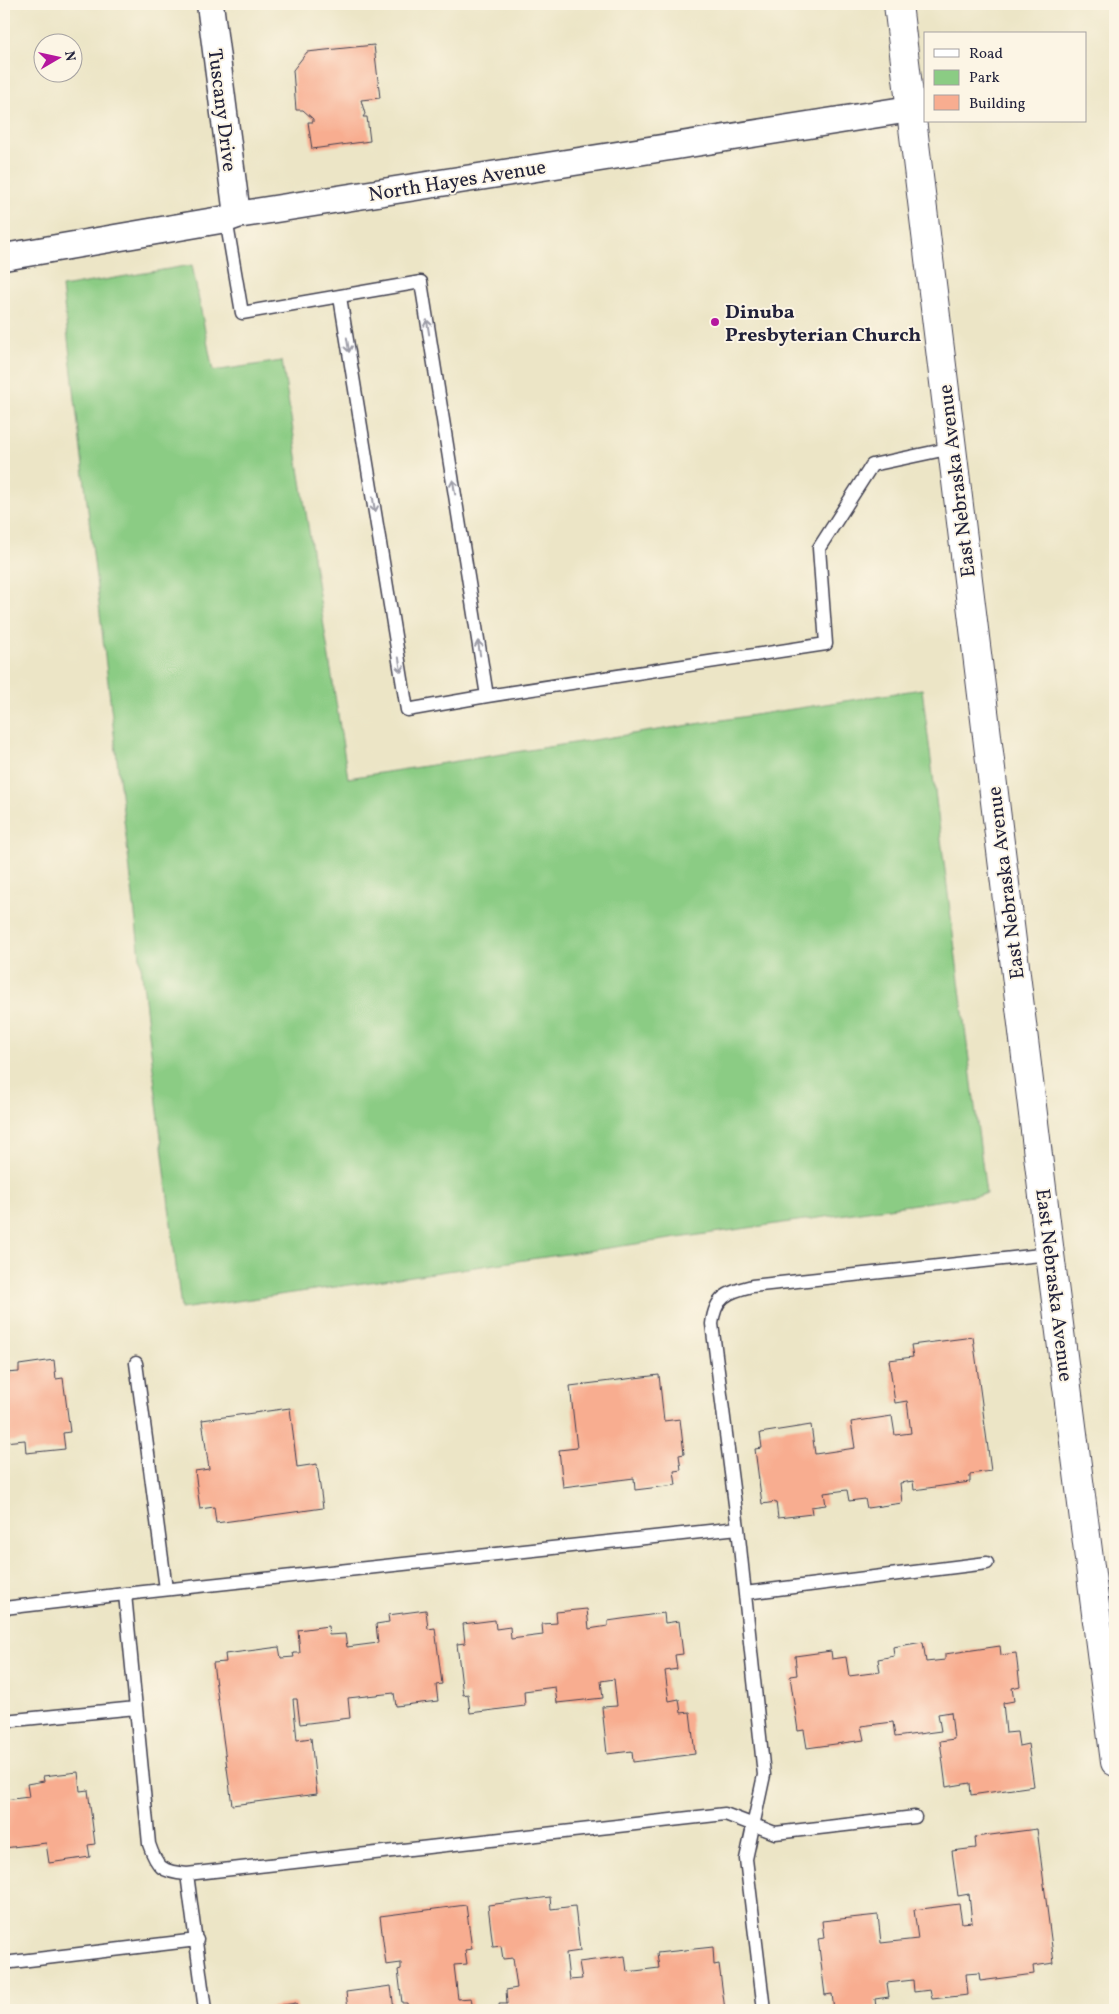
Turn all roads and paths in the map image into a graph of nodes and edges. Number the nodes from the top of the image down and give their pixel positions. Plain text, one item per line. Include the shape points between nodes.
1 (210, 4) edge
2 (898, 4) edge
3 (910, 109) junction
4 (231, 217) junction
5 (4, 257) edge
6 (340, 297) junction
7 (952, 448) junction
8 (487, 696) junction
9 (1050, 1254) junction
10 (136, 1363) dead end
11 (738, 1528) junction
12 (987, 1563) dead end
13 (166, 1589) junction
14 (745, 1593) junction
15 (125, 1594) junction
16 (4, 1608) edge
17 (136, 1708) junction
18 (4, 1721) edge
19 (1115, 1762) edge
20 (915, 1817) dead end
21 (753, 1824) junction
22 (187, 1874) junction
23 (197, 1940) junction
24 (12, 1962) dead end
25 (205, 2010) edge
26 (764, 2010) edge

1 - 4 street, Tuscany Drive
2 - 3 street, East Nebraska Avenue
3 - 4 street, North Hayes Avenue
3 - 7 street, East Nebraska Avenue
4 - 5 street, North Hayes Avenue
4 - 6 lane via 242,314
6 -> 8 lane via 407,710
8 -> 6 lane via 421,282
7 - 8 lane via 872,465 819,548 826,644
7 - 9 street, East Nebraska Avenue
9 - 11 lane via 752,1286 721,1298 714,1309 712,1324
9 - 19 street, East Nebraska Avenue
10 - 13 lane
11 - 13 lane
11 - 14 lane
12 - 14 lane
13 - 15 lane
14 - 21 lane via 764,1775
15 - 16 lane
15 - 17 lane
17 - 18 lane
17 - 22 lane via 149,1844 155,1862 168,1872
20 - 21 lane via 775,1832
21 - 22 lane via 725,1814
21 - 26 lane via 746,1859
22 - 23 lane
23 - 24 lane
23 - 25 lane

